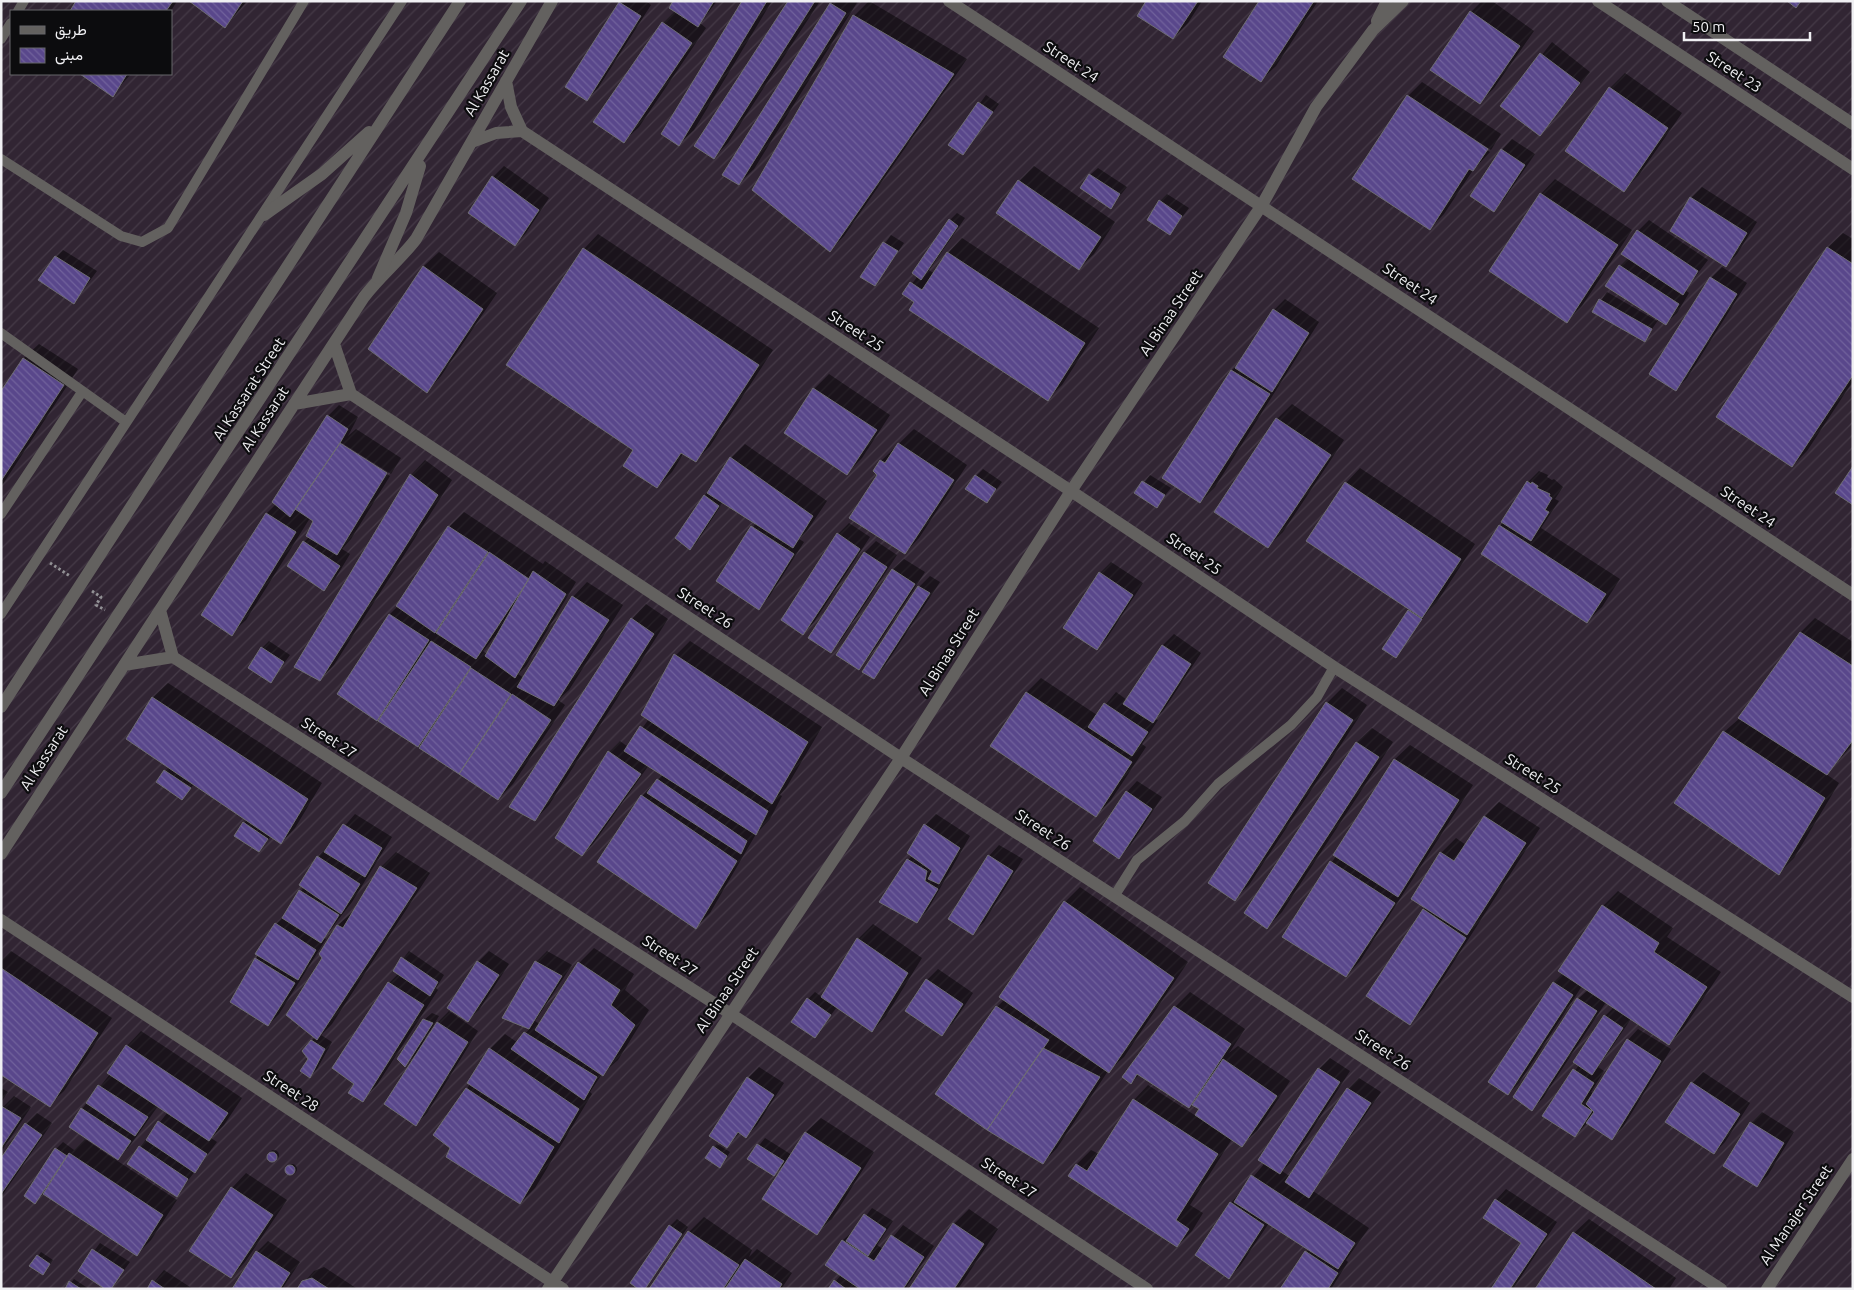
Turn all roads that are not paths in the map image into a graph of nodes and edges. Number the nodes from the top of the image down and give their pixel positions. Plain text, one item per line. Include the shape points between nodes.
1 (304, 1) edge
2 (402, 1) edge
3 (460, 1) edge
4 (521, 1) edge
5 (552, 1) edge
6 (949, 1) edge
7 (1387, 1) edge
8 (1402, 1) edge
9 (1598, 1) edge
10 (1667, 1) edge
11 (10, 24) edge
12 (1373, 30) junction
13 (1, 39) edge
14 (506, 81) junction
15 (384, 119) junction
16 (1853, 124) edge
17 (522, 131) junction
18 (472, 142) junction
19 (424, 152) junction
20 (1, 159) edge
21 (1853, 169) edge
22 (1262, 205) junction
23 (264, 215) junction
24 (378, 278) junction
25 (1, 333) edge
26 (334, 344) junction
27 (82, 392) junction
28 (351, 394) junction
29 (294, 404) junction
30 (126, 422) junction
31 (1071, 491) junction
32 (1, 514) edge
33 (1853, 595) edge
34 (160, 610) junction
35 (1, 614) edge
36 (173, 657) junction
37 (124, 665) junction
38 (1334, 667) junction
39 (1, 707) edge
40 (901, 758) junction
41 (1, 793) edge
42 (1, 854) edge
43 (1115, 895) junction
44 (1, 920) edge
45 (1853, 997) edge
46 (731, 1014) junction
47 (1853, 1159) edge
48 (554, 1287) edge
49 (1147, 1289) edge
50 (1721, 1289) edge
51 (1767, 1289) edge

1 - 20 lane via 168,228 142,242 121,236
2 - 23 lane
3 - 15 street
4 - 19 street, Al Kassarat Street
5 - 14 street, Al Kassarat
6 - 22 street, Street 24
7 - 12 street, Al Binaa Street
8 - 12 street, Al Binaa Street
9 - 21 street, Street 23
10 - 16 street, Street 23
11 - 13 lane
12 - 22 street, Al Binaa Street via 1316,108
14 - 17 street via 511,107
14 - 18 street, Al Kassarat
15 - 23 street via 322,174
15 - 39 street
17 - 18 street via 496,133
17 - 31 street, Street 25
18 - 24 street, Al Kassarat via 416,239 402,258
19 - 24 street via 406,213
19 - 41 street, Al Kassarat Street
22 - 31 street, Al Binaa Street
22 - 33 street, Street 24
23 - 30 lane
24 - 26 street, Al Kassarat
25 - 27 lane
26 - 28 street
26 - 29 street, Al Kassarat
27 - 30 lane
27 - 32 lane
28 - 29 street
28 - 40 street, Street 26
29 - 34 street, Al Kassarat
30 - 35 lane
31 - 38 street, Street 25
31 - 40 street, Al Binaa Street
34 - 36 street
34 - 37 street, Al Kassarat
36 - 37 street
36 - 46 street, Street 27
37 - 42 street, Al Kassarat
38 - 43 lane via 1317,697 1291,725 1218,784 1185,821 1137,860
38 - 45 street, Street 25
40 - 43 street, Street 26
40 - 46 street, Al Binaa Street
43 - 50 street, Street 26
44 - 48 street, Street 28
46 - 48 street, Al Binaa Street
46 - 49 street, Street 27
47 - 51 street, Al Manajer Street

